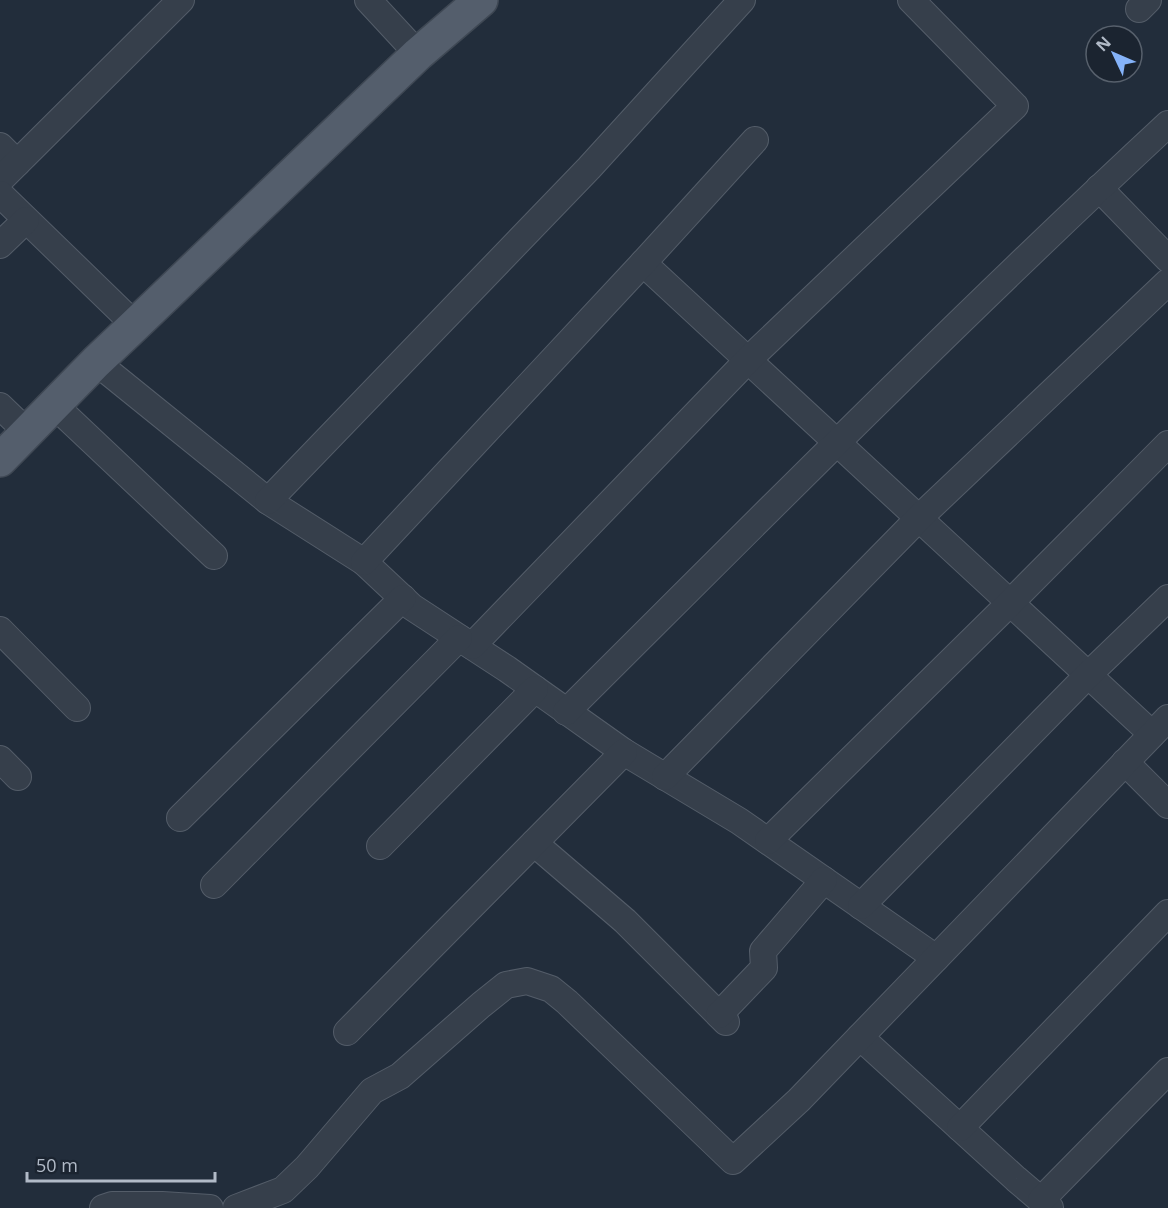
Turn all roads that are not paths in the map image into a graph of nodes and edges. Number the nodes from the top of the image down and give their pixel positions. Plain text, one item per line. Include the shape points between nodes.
1 (181, 0) edge
2 (368, 0) edge
3 (481, 0) edge
4 (742, 0) edge
5 (911, 0) edge
6 (418, 54) junction
7 (1168, 124) edge
8 (755, 140) dead end
9 (6, 163) edge
10 (1100, 188) junction
11 (0, 194) edge
12 (26, 220) junction
13 (0, 245) edge
14 (1168, 259) edge
15 (643, 263) junction
16 (1168, 282) edge
17 (135, 325) junction
18 (748, 360) junction
19 (96, 362) junction
20 (54, 405) junction
21 (0, 406) edge
22 (27, 432) junction
23 (836, 442) junction
24 (1168, 444) edge
25 (0, 460) edge
26 (268, 501) junction
27 (919, 518) junction
28 (214, 556) dead end
29 (364, 562) junction
30 (403, 598) junction
31 (1168, 598) edge
32 (1010, 603) junction
33 (0, 630) edge
34 (466, 642) junction
35 (1088, 675) junction
36 (535, 689) junction
37 (77, 708) dead end
38 (566, 712) junction
39 (1160, 726) edge
40 (624, 752) junction
41 (1125, 762) junction
42 (665, 777) junction
43 (1168, 805) edge
44 (180, 818) dead end
45 (768, 842) junction
46 (534, 843) junction
47 (380, 846) dead end
48 (824, 880) junction
49 (214, 885) dead end
50 (861, 906) junction
51 (1168, 913) edge
52 (936, 958) junction
53 (347, 1032) dead end
54 (860, 1037) junction
55 (1168, 1071) edge
56 (960, 1128) junction
57 (1046, 1204) edge
58 (103, 1208) edge
59 (210, 1208) edge
60 (236, 1208) edge

1 - 9 street
2 - 6 street
3 - 6 main road
4 - 26 street via 589,168
5 - 18 street via 1015,106
6 - 17 main road
7 - 10 street
8 - 15 street
10 - 14 street
10 - 23 street
11 - 12 street
12 - 13 street
12 - 17 street
15 - 18 street
15 - 29 street
16 - 27 street
17 - 19 main road
18 - 23 street
18 - 34 street
19 - 20 main road
19 - 26 street
20 - 22 main road
20 - 28 street
21 - 22 street
22 - 25 main road
23 - 27 street
23 - 38 street
24 - 32 street
26 - 29 street
27 - 32 street
27 - 42 street
29 - 30 street
30 - 34 street
30 - 44 street
31 - 35 street
32 - 35 street
32 - 45 street
33 - 37 street
34 - 36 street
34 - 49 street
35 - 39 street
35 - 50 street
36 - 38 street
36 - 47 street
38 - 40 street
39 - 41 street
40 - 42 street
40 - 46 street
41 - 43 street
41 - 52 street
42 - 45 street
45 - 48 street
46 - 48 street via 625,921 722,1019 764,968 763,951
46 - 53 street
48 - 50 street
50 - 52 street
51 - 56 street
52 - 54 street
54 - 56 street
54 - 60 street via 733,1161 551,989 527,981 506,986 400,1076 372,1091 284,1190
55 - 57 street
56 - 57 street
58 - 59 street

